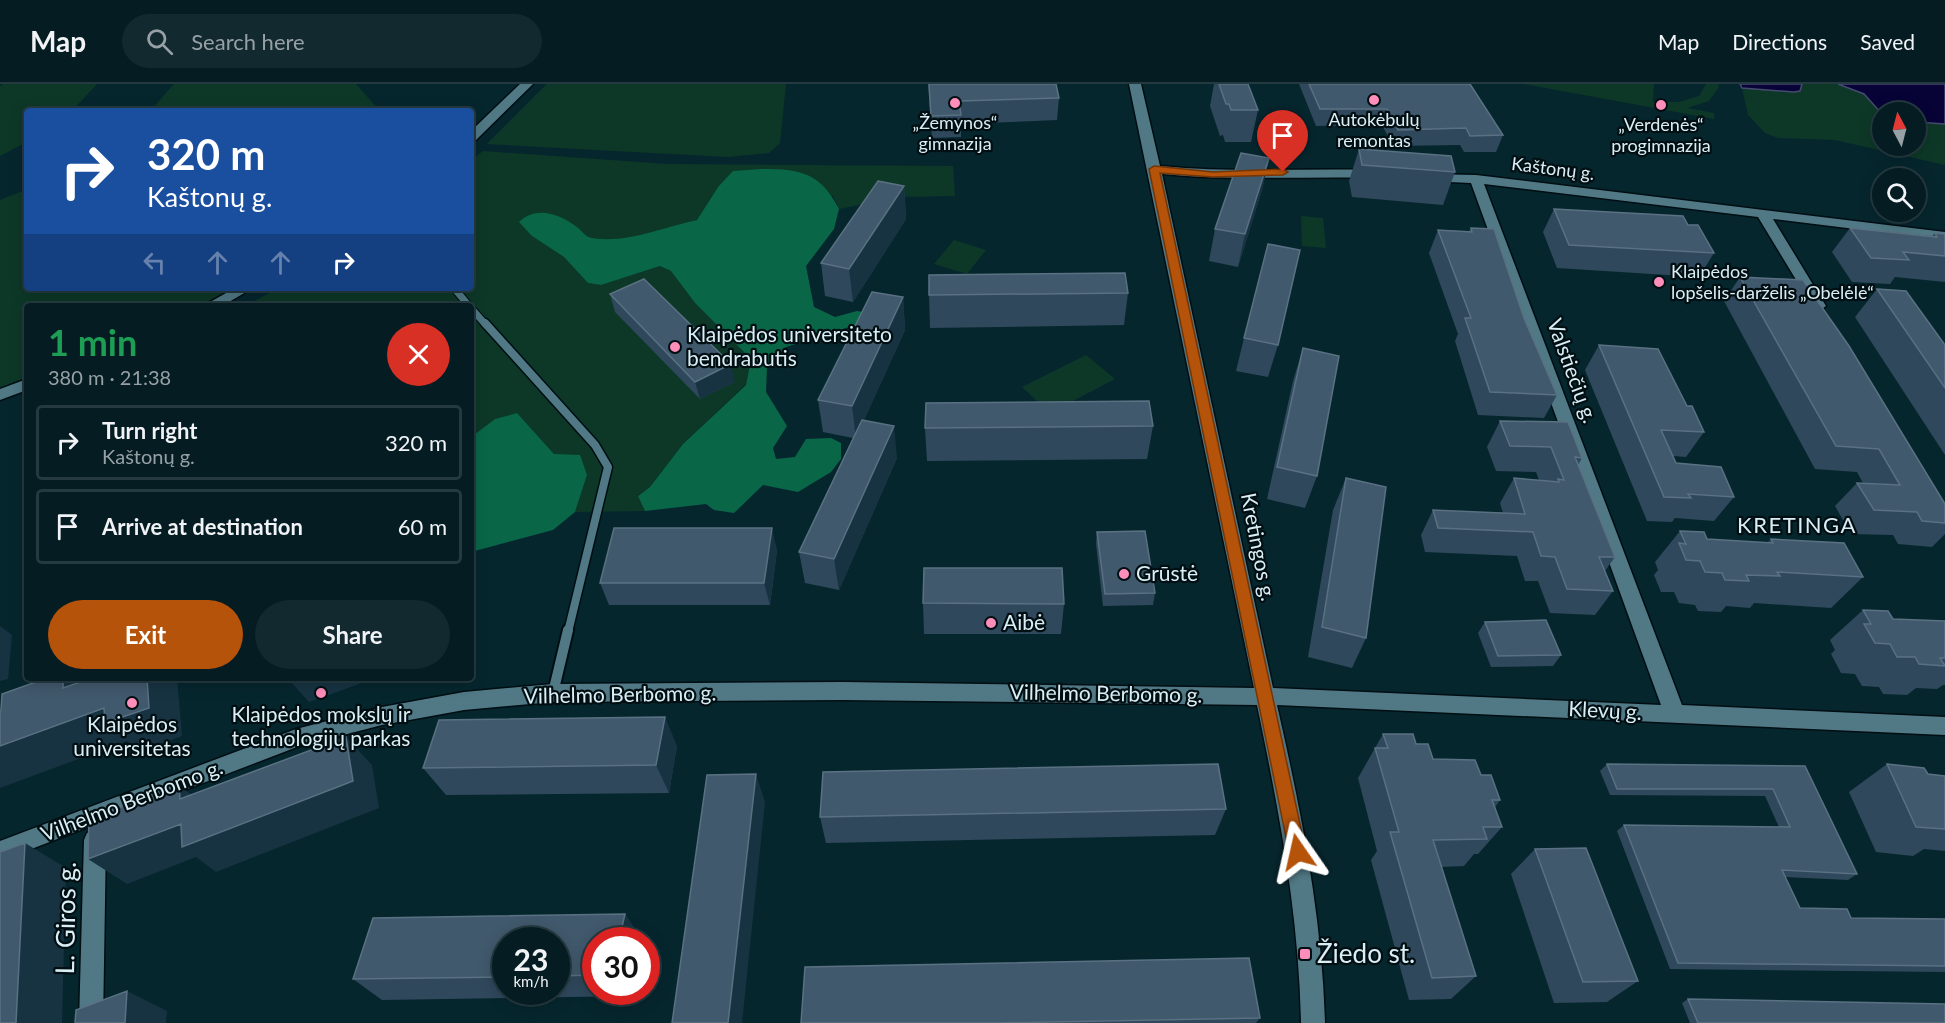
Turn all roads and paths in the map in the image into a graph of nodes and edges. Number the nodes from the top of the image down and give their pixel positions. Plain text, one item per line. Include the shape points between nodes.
1 (527, 84) edge
2 (1134, 84) edge
3 (474, 135) edge
4 (1154, 169) junction
5 (1395, 175) edge
6 (1418, 176) edge
7 (1476, 179) junction
8 (1764, 215) junction
9 (1945, 236) edge
10 (240, 291) edge
11 (457, 291) edge
12 (216, 303) edge
13 (467, 303) edge
14 (474, 311) edge
15 (1825, 315) edge
16 (24, 385) edge
17 (0, 395) edge
18 (553, 693) junction
19 (1266, 696) junction
20 (1675, 714) junction
21 (1945, 726) edge
22 (96, 814) junction
23 (0, 851) edge
24 (91, 1023) edge
25 (1313, 1023) edge

1 - 3 street
2 - 4 street, Kretingos g.
4 - 5 street via 1213,174
4 - 19 street, Kretingos g.
6 - 7 street, Kaštonų g.
7 - 8 street, Kaštonų g.
7 - 20 street, Valstiečių g.
8 - 9 street, Kaštonų g.
8 - 15 street
10 - 12 street
11 - 13 lane
14 - 18 lane via 595,445 608,466
16 - 17 street
18 - 19 street, Vilhelmo Berbomo g. via 843,691
18 - 22 street, Vilhelmo Berbomo g. via 464,701 296,738
19 - 20 street, Klevų g.
19 - 25 street, Kretingos g. via 1302,874 1311,939
20 - 21 street, Klevų g.
22 - 23 street, Vilhelmo Berbomo g.
22 - 24 street, L. Giros g.

